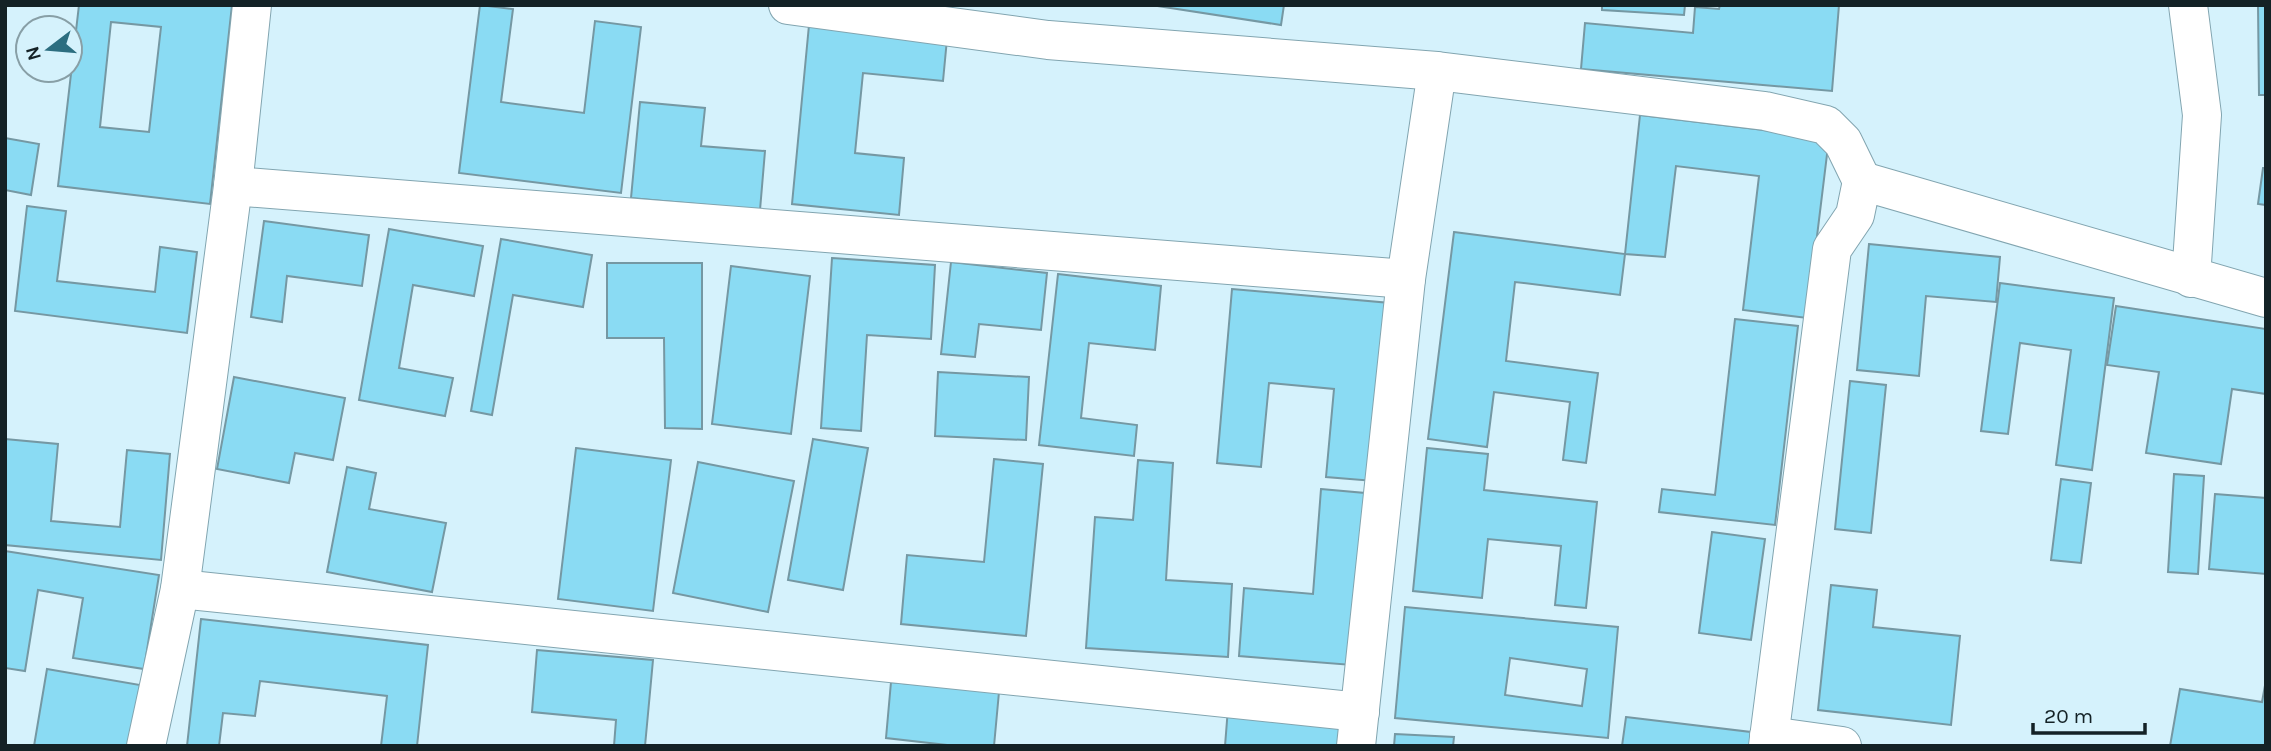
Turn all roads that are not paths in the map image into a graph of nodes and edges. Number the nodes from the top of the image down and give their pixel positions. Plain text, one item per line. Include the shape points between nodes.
1 (252, 5) edge
2 (788, 5) edge
3 (2188, 5) edge
4 (1437, 71) junction
5 (1862, 181) junction
6 (233, 186) junction
7 (2191, 278) junction
8 (1406, 279) junction
9 (2266, 298) edge
10 (180, 589) junction
11 (1358, 729) edge
12 (1768, 741) edge
13 (146, 746) edge
14 (1842, 746) edge

1 - 6 street
2 - 4 street via 1048,40
3 - 7 street via 2202,115
4 - 5 street via 1765,111 1826,125 1843,142
4 - 8 street
5 - 7 street
5 - 12 street via 1855,215 1832,249
6 - 8 street
6 - 10 street
7 - 9 street
8 - 11 street
10 - 11 street
10 - 13 street
12 - 14 street

